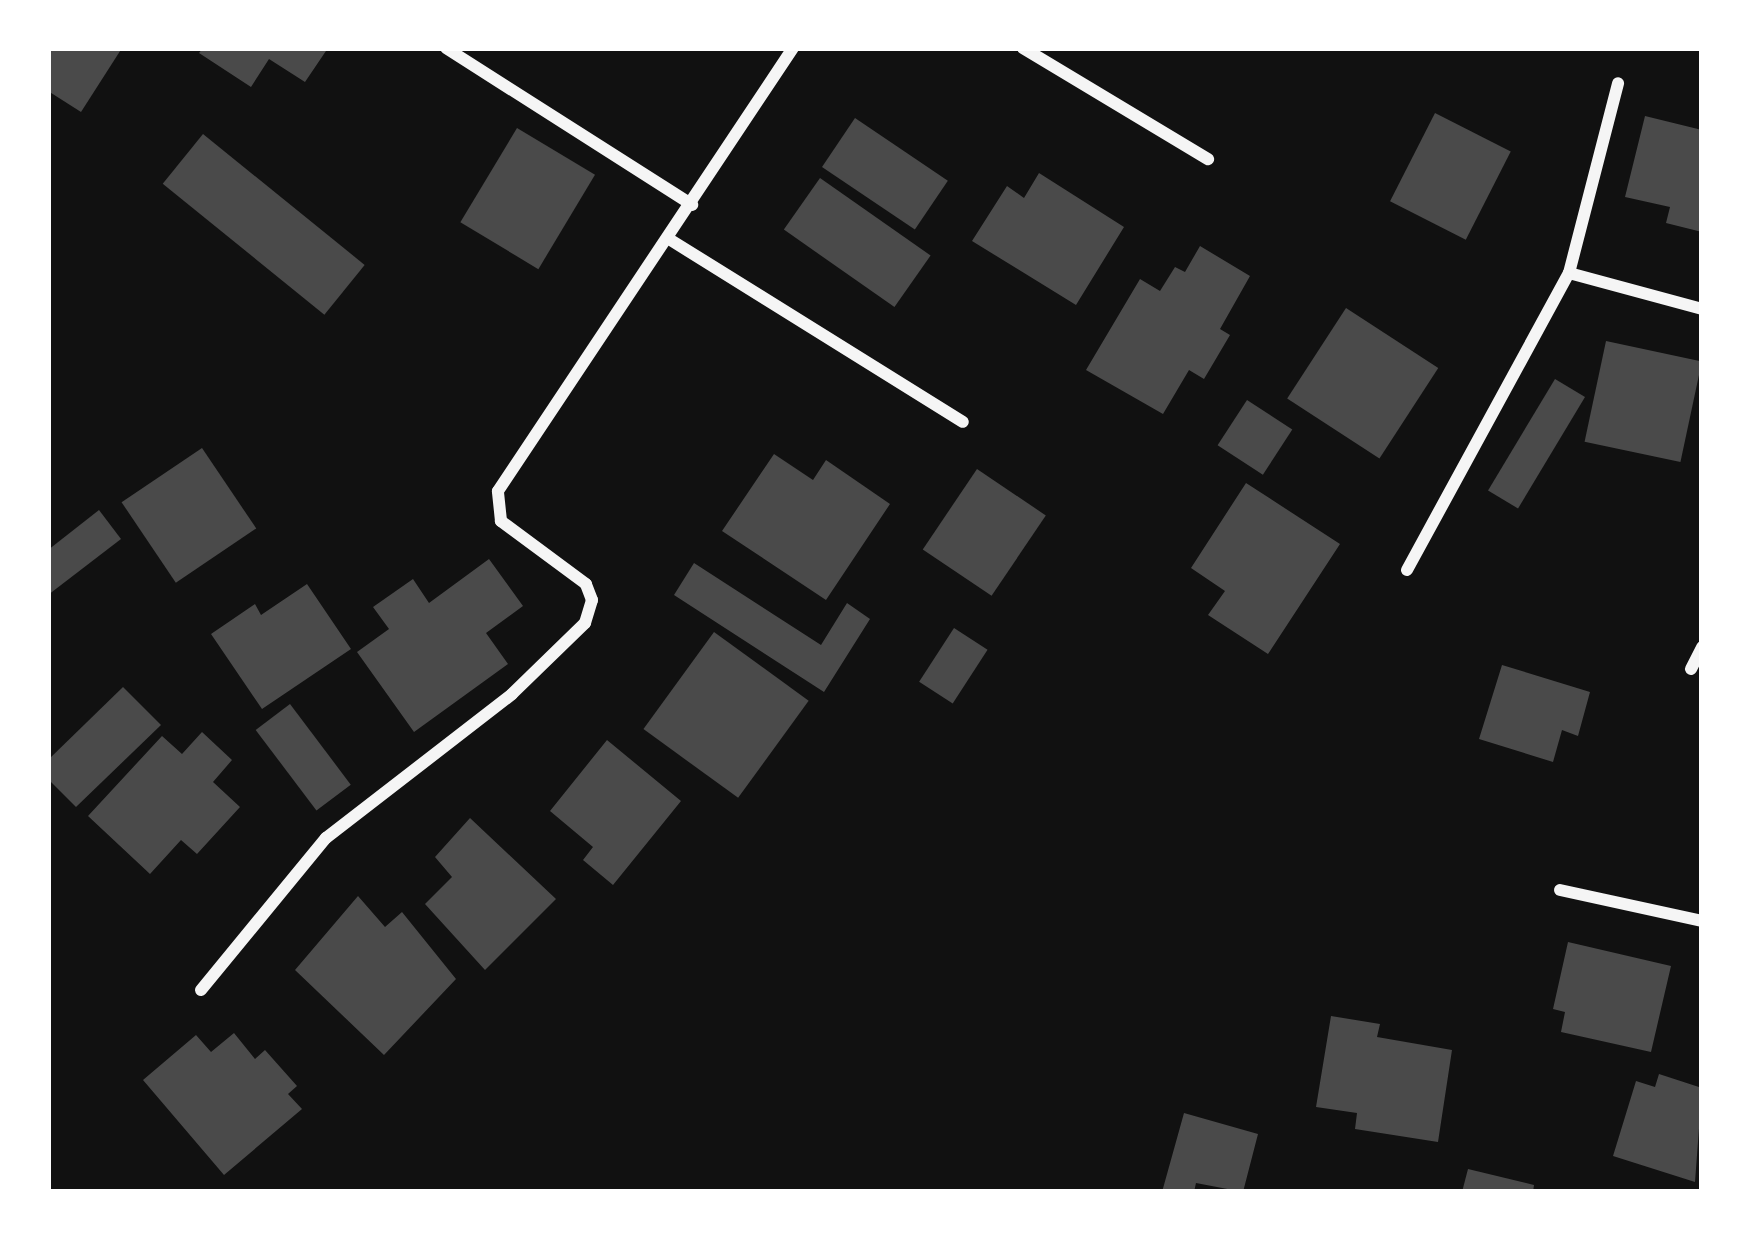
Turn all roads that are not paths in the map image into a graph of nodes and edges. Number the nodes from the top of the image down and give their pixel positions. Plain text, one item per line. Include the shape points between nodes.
1 (446, 48) edge
2 (793, 48) edge
3 (1023, 48) edge
4 (1618, 83) dead end
5 (1208, 159) dead end
6 (692, 205) junction
7 (669, 238) junction
8 (1569, 273) junction
9 (1702, 309) edge
10 (963, 422) dead end
11 (1407, 570) dead end
12 (1702, 647) edge
13 (1691, 669) dead end
14 (1560, 890) dead end
15 (1702, 921) edge
16 (201, 990) dead end

1 - 6 street
2 - 6 street
3 - 5 street
4 - 8 street
6 - 7 street
7 - 10 street
7 - 16 street via 497,491 501,521 586,584 592,600 585,622 512,694 326,838
8 - 9 street
8 - 11 street
12 - 13 street
14 - 15 street

